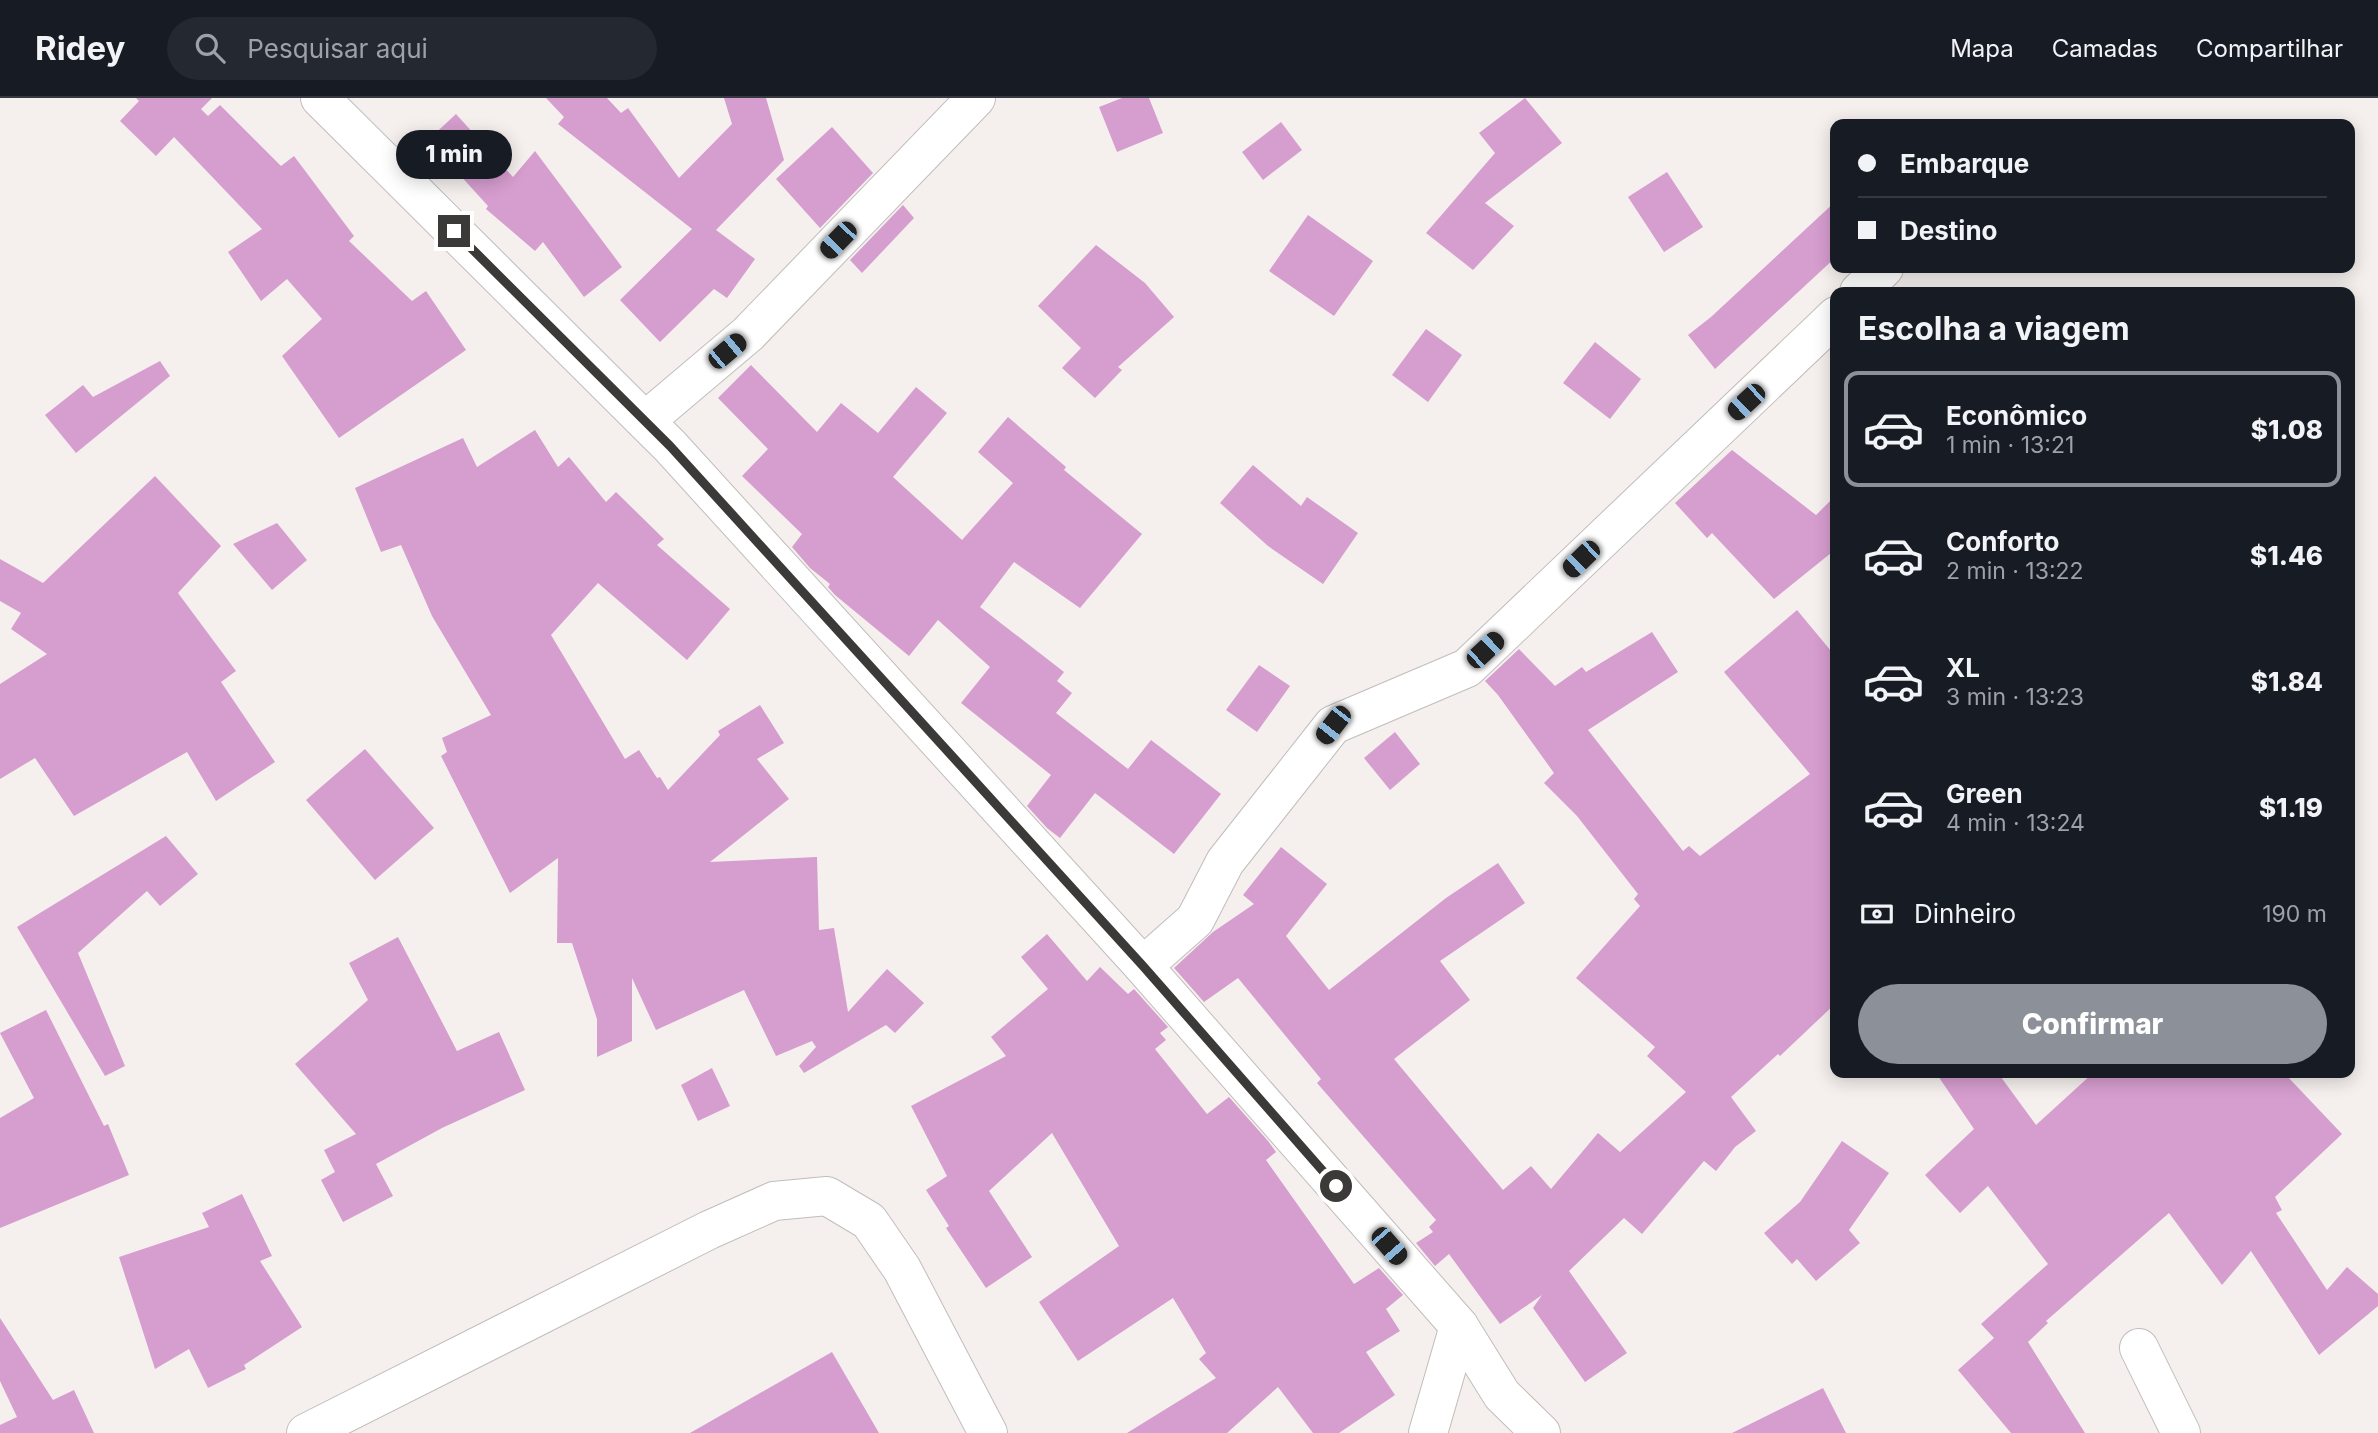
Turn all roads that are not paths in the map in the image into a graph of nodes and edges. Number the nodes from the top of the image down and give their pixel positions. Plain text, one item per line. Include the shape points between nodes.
1 (320, 98) edge
2 (976, 98) edge
3 (1879, 273) edge
4 (1864, 287) edge
5 (1830, 322) edge
6 (645, 421) junction
7 (1143, 966) junction
8 (1459, 1326) junction
9 (2139, 1348) dead end
10 (306, 1433) edge
11 (988, 1433) edge
12 (1429, 1433) edge
13 (1541, 1433) edge
14 (2181, 1433) edge

1 - 6 street
2 - 6 street via 748,334
3 - 4 street
5 - 7 street via 1467,668 1333,725 1224,862 1195,920
6 - 7 street
7 - 8 street
8 - 12 street
8 - 13 street via 1502,1395
9 - 14 street
10 - 11 street via 709,1230 774,1201 827,1196 869,1222 902,1269

